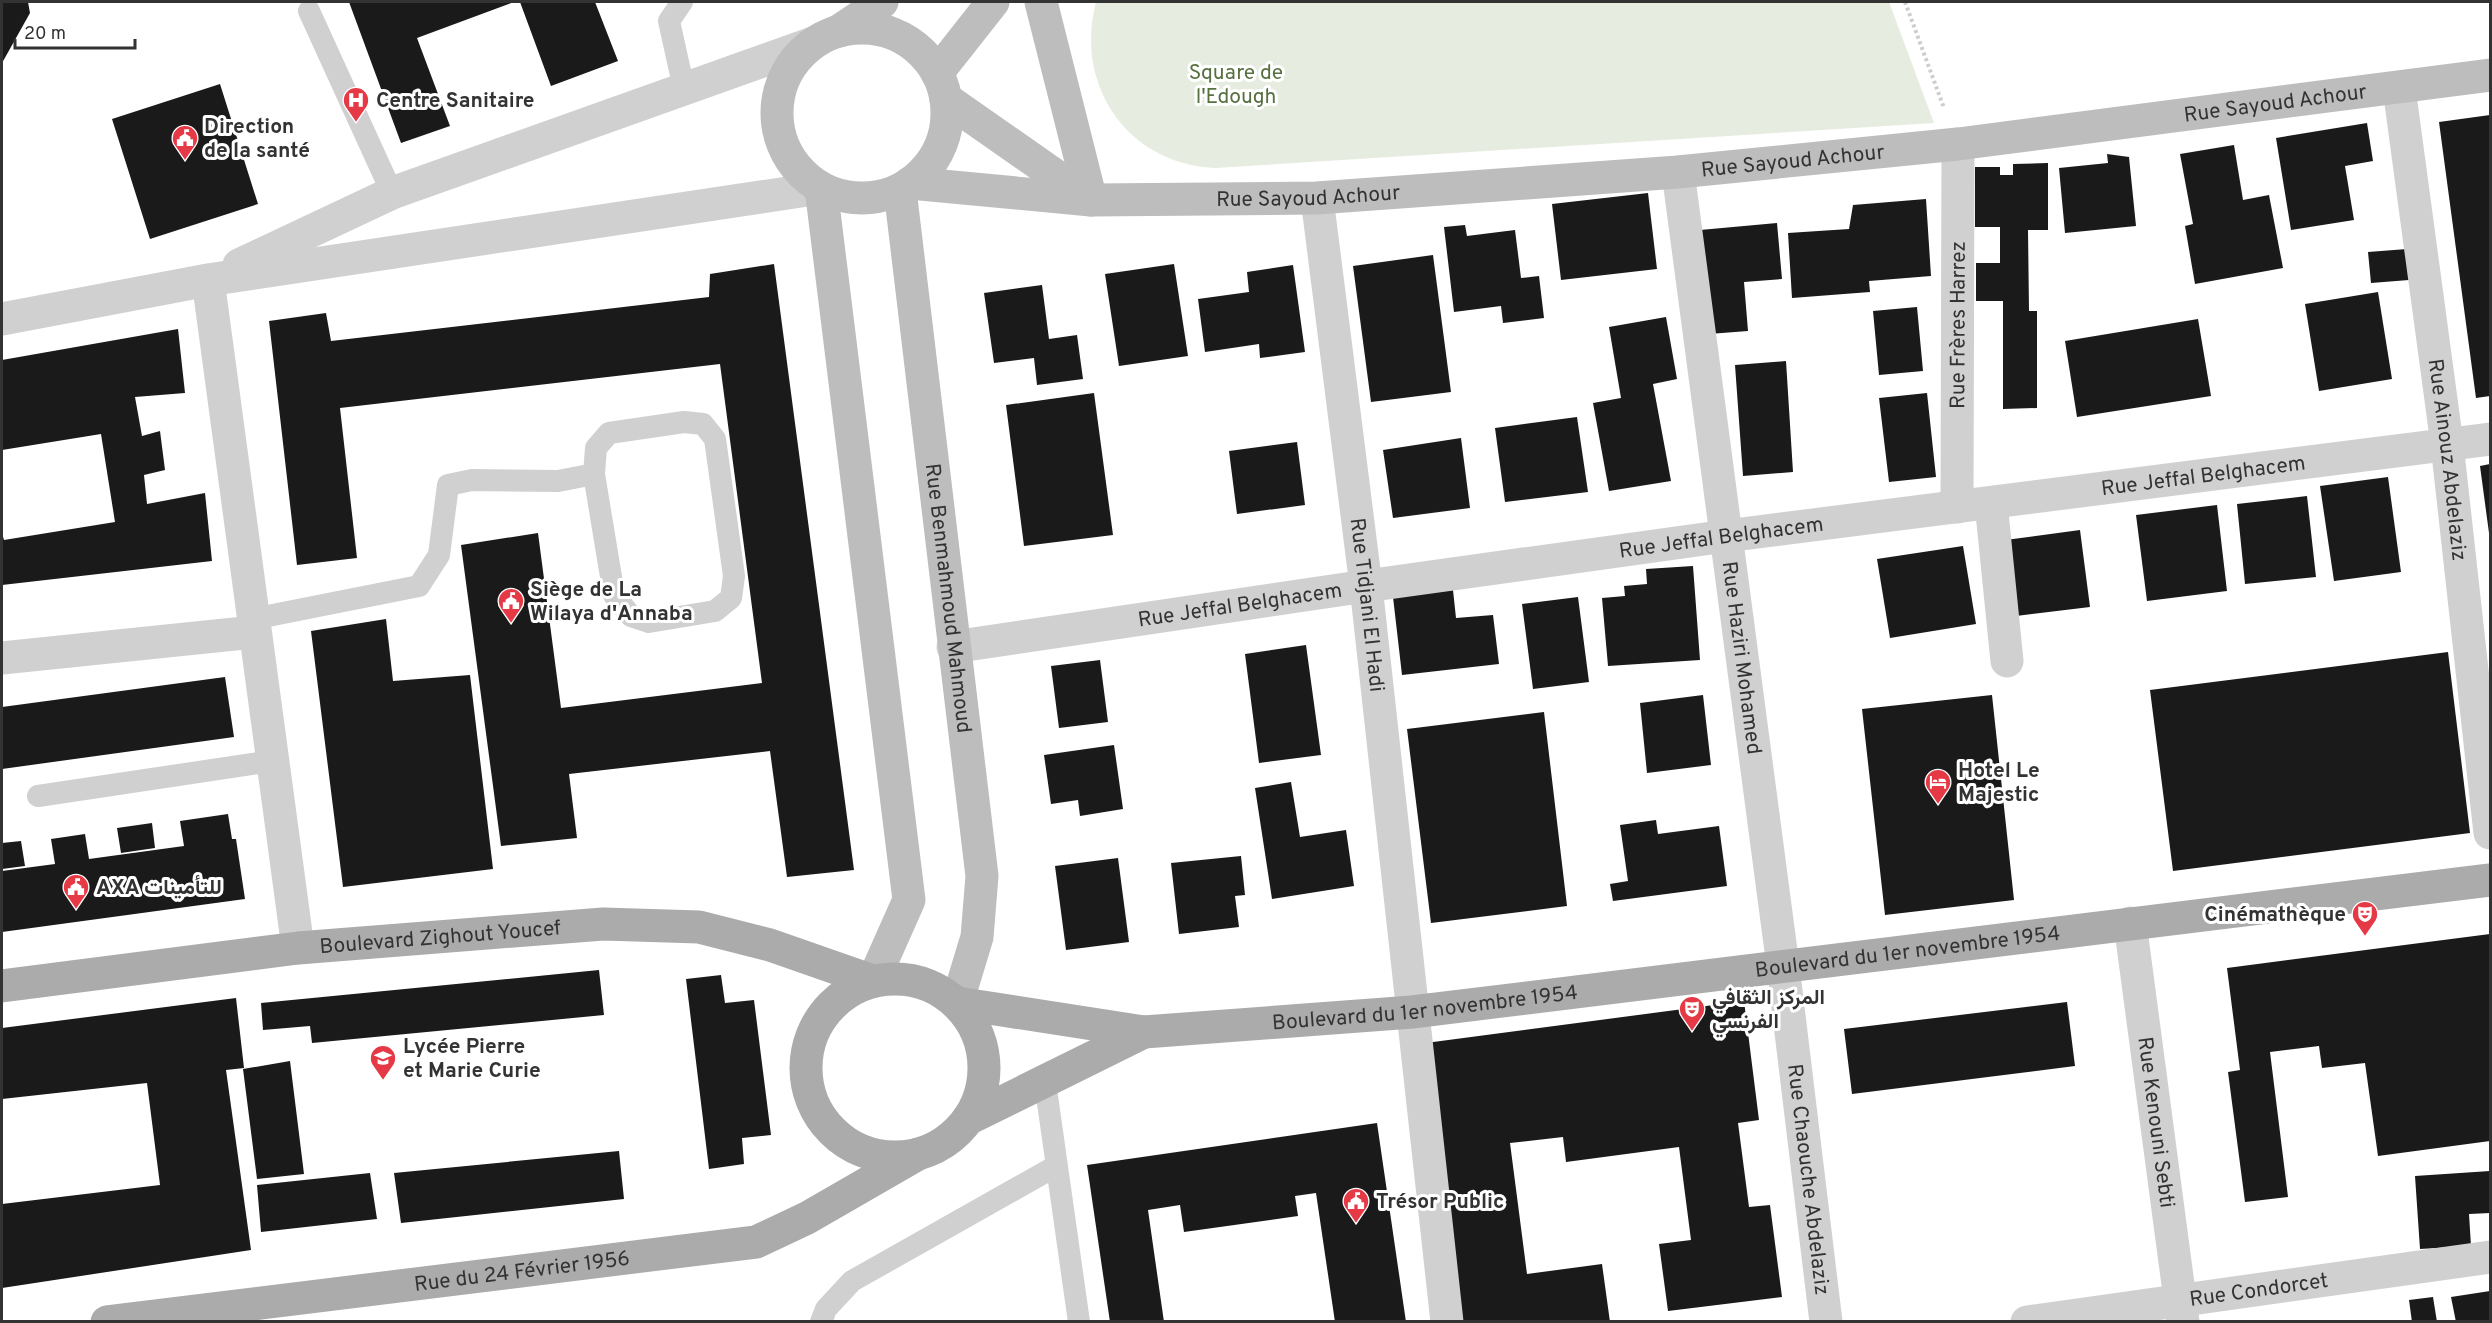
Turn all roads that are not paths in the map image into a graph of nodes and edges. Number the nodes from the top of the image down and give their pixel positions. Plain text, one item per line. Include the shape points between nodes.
1 (682, 2) edge
2 (882, 2) edge
3 (993, 2) edge
4 (1041, 2) edge
5 (309, 11) dead end
6 (826, 37) junction
7 (2490, 75) edge
8 (942, 86) junction
9 (2399, 88) junction
10 (684, 89) junction
11 (1958, 144) junction
12 (1678, 172) junction
13 (905, 187) junction
14 (820, 188) junction
15 (392, 193) junction
16 (1317, 198) junction
17 (1091, 200) junction
18 (207, 280) junction
19 (2, 319) edge
20 (2490, 439) edge
21 (2447, 444) junction
22 (594, 474) junction
23 (1991, 503) junction
24 (1957, 507) junction
25 (1726, 537) junction
26 (1366, 586) junction
27 (254, 625) junction
28 (953, 647) junction
29 (2, 658) edge
30 (2007, 661) dead end
31 (272, 761) junction
32 (38, 796) dead end
33 (2490, 833) edge
34 (2490, 880) edge
35 (2130, 923) junction
36 (298, 948) junction
37 (1783, 966) junction
38 (873, 981) junction
39 (2, 987) edge
40 (957, 1003) junction
41 (1412, 1012) junction
42 (1144, 1032) junction
43 (1045, 1082) junction
44 (968, 1119) junction
45 (918, 1154) junction
46 (1056, 1166) junction
47 (2490, 1257) edge
48 (2181, 1312) edge
49 (107, 1322) edge
50 (821, 1322) edge
51 (1078, 1322) edge
52 (1447, 1322) edge
53 (1826, 1322) edge
54 (2027, 1322) edge

1 - 10 lane via 669,21
2 - 6 main road
3 - 8 main road
4 - 17 main road
5 - 15 lane
6 - 8 main road via 868,27 896,34 920,50
6 - 10 street
6 - 14 main road via 792,64 780,90 777,118 783,147 799,171
7 - 9 main road, Rue Sayoud Achour
8 - 13 main road via 946,126 938,153 922,175
8 - 17 main road
9 - 11 main road, Rue Sayoud Achour
9 - 21 street, Rue Ainouz Abdelaziz
10 - 15 street
11 - 12 main road, Rue Sayoud Achour
11 - 24 street, Rue Frères Harrez
12 - 16 main road, Rue Sayoud Achour
12 - 25 street, Rue Haziri Mohamed
13 - 14 main road via 874,198 846,198
13 - 17 main road, Rue Sayoud Achour
13 - 28 main road, Rue Benmahmoud Mahmoud
14 - 18 street
14 - 38 main road via 909,900
15 - 18 street
16 - 17 main road, Rue Sayoud Achour
16 - 26 street, Rue Tidjani El Hadi
18 - 19 street
18 - 27 street
20 - 21 street, Rue Jeffal Belghacem
21 - 23 street, Rue Jeffal Belghacem
21 - 33 street, Rue Ainouz Abdelaziz
22 - 22 lane via 614,595 631,616 649,622 716,611 731,598 735,576 715,439 703,424 684,422 609,433 596,448
22 - 27 lane via 558,481 472,480 448,485 439,555 419,586
23 - 24 street, Rue Jeffal Belghacem
23 - 30 street
24 - 25 street, Rue Jeffal Belghacem
25 - 26 street, Rue Jeffal Belghacem
25 - 37 street, Rue Haziri Mohamed
26 - 28 street, Rue Jeffal Belghacem
26 - 41 street, Rue Tidjani El Hadi
27 - 29 street
27 - 31 street
28 - 40 main road, Rue Benmahmoud Mahmoud via 982,876 977,937
31 - 32 lane
31 - 36 street
34 - 35 main road, Boulevard du 1er novembre 1954
35 - 37 main road, Boulevard du 1er novembre 1954
35 - 48 street, Rue Kenouni Sebti
36 - 38 main road, Boulevard Zighout Youcef via 603,924 699,927 770,945
36 - 39 main road, Boulevard Zighout Youcef
37 - 41 main road, Boulevard du 1er novembre 1954
37 - 53 street, Rue Chaouche Abdelaziz
38 - 40 main road via 903,978 923,983
38 - 45 main road via 848,992 827,1011 812,1035 806,1062 809,1090 820,1116 839,1137 863,1151 890,1157
40 - 42 main road
40 - 44 main road via 972,1023 982,1047 980,1097
41 - 42 main road, Boulevard du 1er novembre 1954
41 - 52 street, Rue Tidjani El Hadi
42 - 43 main road
43 - 44 main road
43 - 46 lane
44 - 45 main road via 946,1142
45 - 49 main road, Rue du 24 Février 1956 via 807,1218 756,1242
46 - 50 lane via 852,1281 826,1309
46 - 51 lane
47 - 48 street, Rue Condorcet
48 - 54 street, Rue Condorcet

